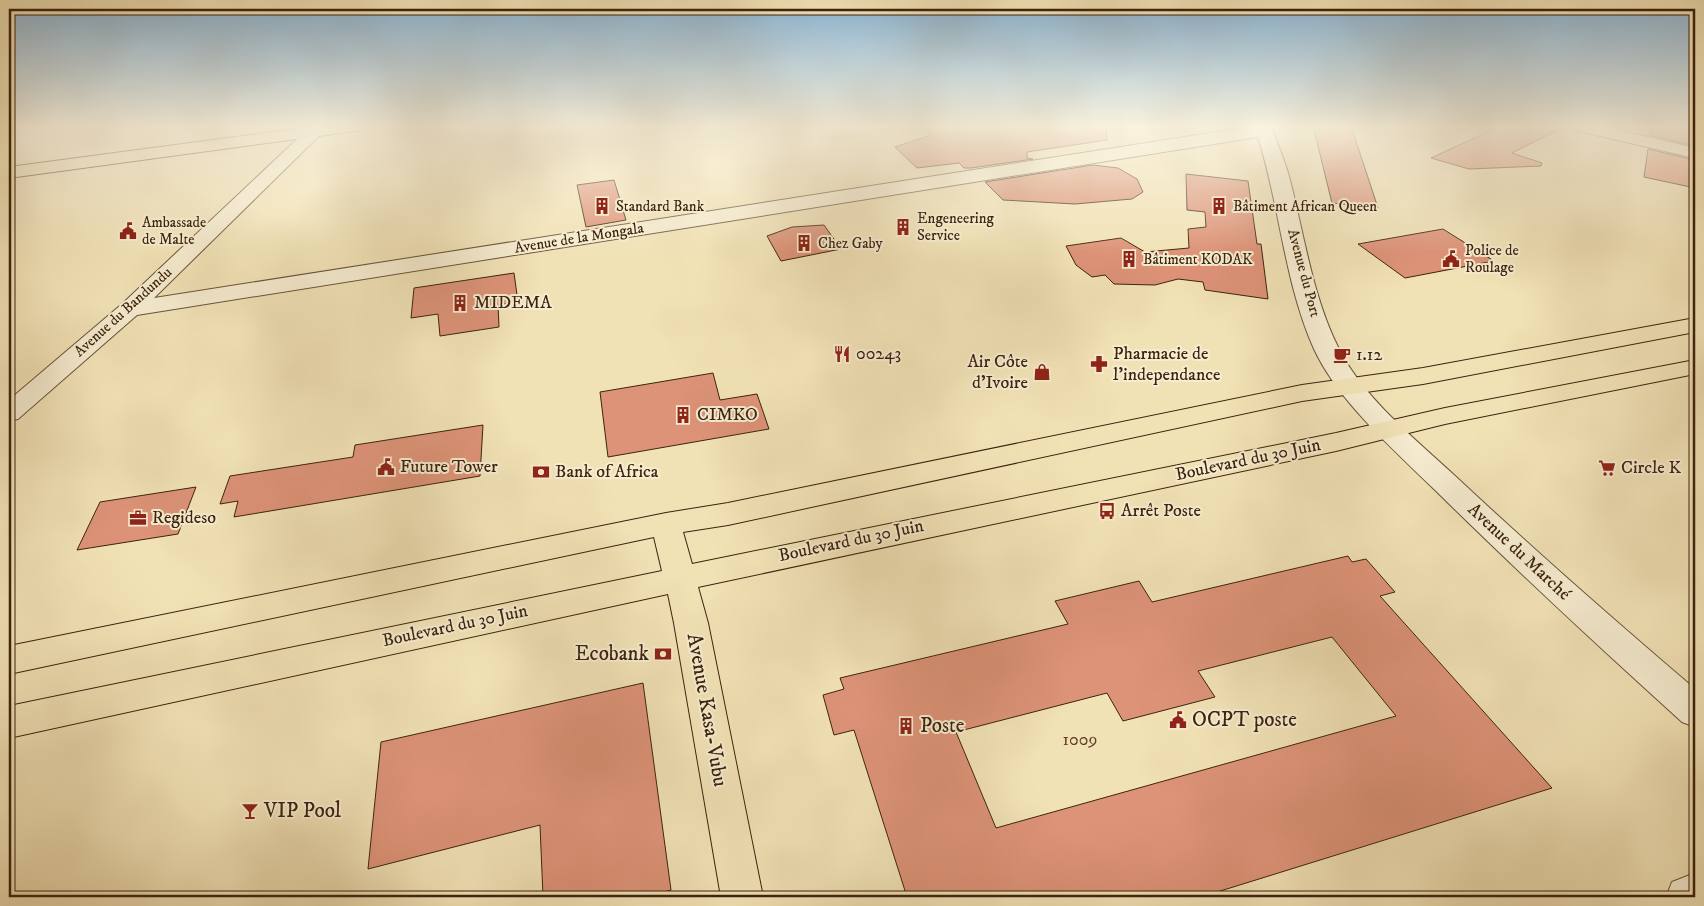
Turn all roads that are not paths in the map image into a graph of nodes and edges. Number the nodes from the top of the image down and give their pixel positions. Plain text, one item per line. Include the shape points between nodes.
1 (42, 168) edge
2 (277, 168) edge
3 (1014, 168) edge
4 (1277, 168) edge
5 (9, 173) edge
6 (130, 308) junction
7 (1695, 325) edge
8 (1695, 367) edge
9 (1350, 386) junction
10 (9, 413) edge
11 (1388, 429) junction
12 (666, 524) junction
13 (680, 579) junction
14 (9, 660) edge
15 (1695, 711) edge
16 (9, 722) edge
17 (1695, 894) edge
18 (742, 897) edge
19 (1687, 897) edge

1 - 5 main road
2 - 6 street, Avenue du Bandundu
3 - 6 street, Avenue de la Mongala
4 - 9 street, Avenue du Port via 1316,322 1327,350
6 - 10 street, Avenue du Bandundu
7 - 9 main road via 1423,376
8 - 11 main road, Boulevard du 30 Juin
9 - 11 street, Avenue du Marché
9 - 12 main road via 1302,393 728,514
11 - 13 main road, Boulevard du 30 Juin
11 - 15 street, Avenue du Marché via 1529,564
12 - 13 main road, Avenue Kasa-Vubu
12 - 14 main road
13 - 16 main road, Boulevard du 30 Juin
13 - 18 main road, Avenue Kasa-Vubu
17 - 19 street

